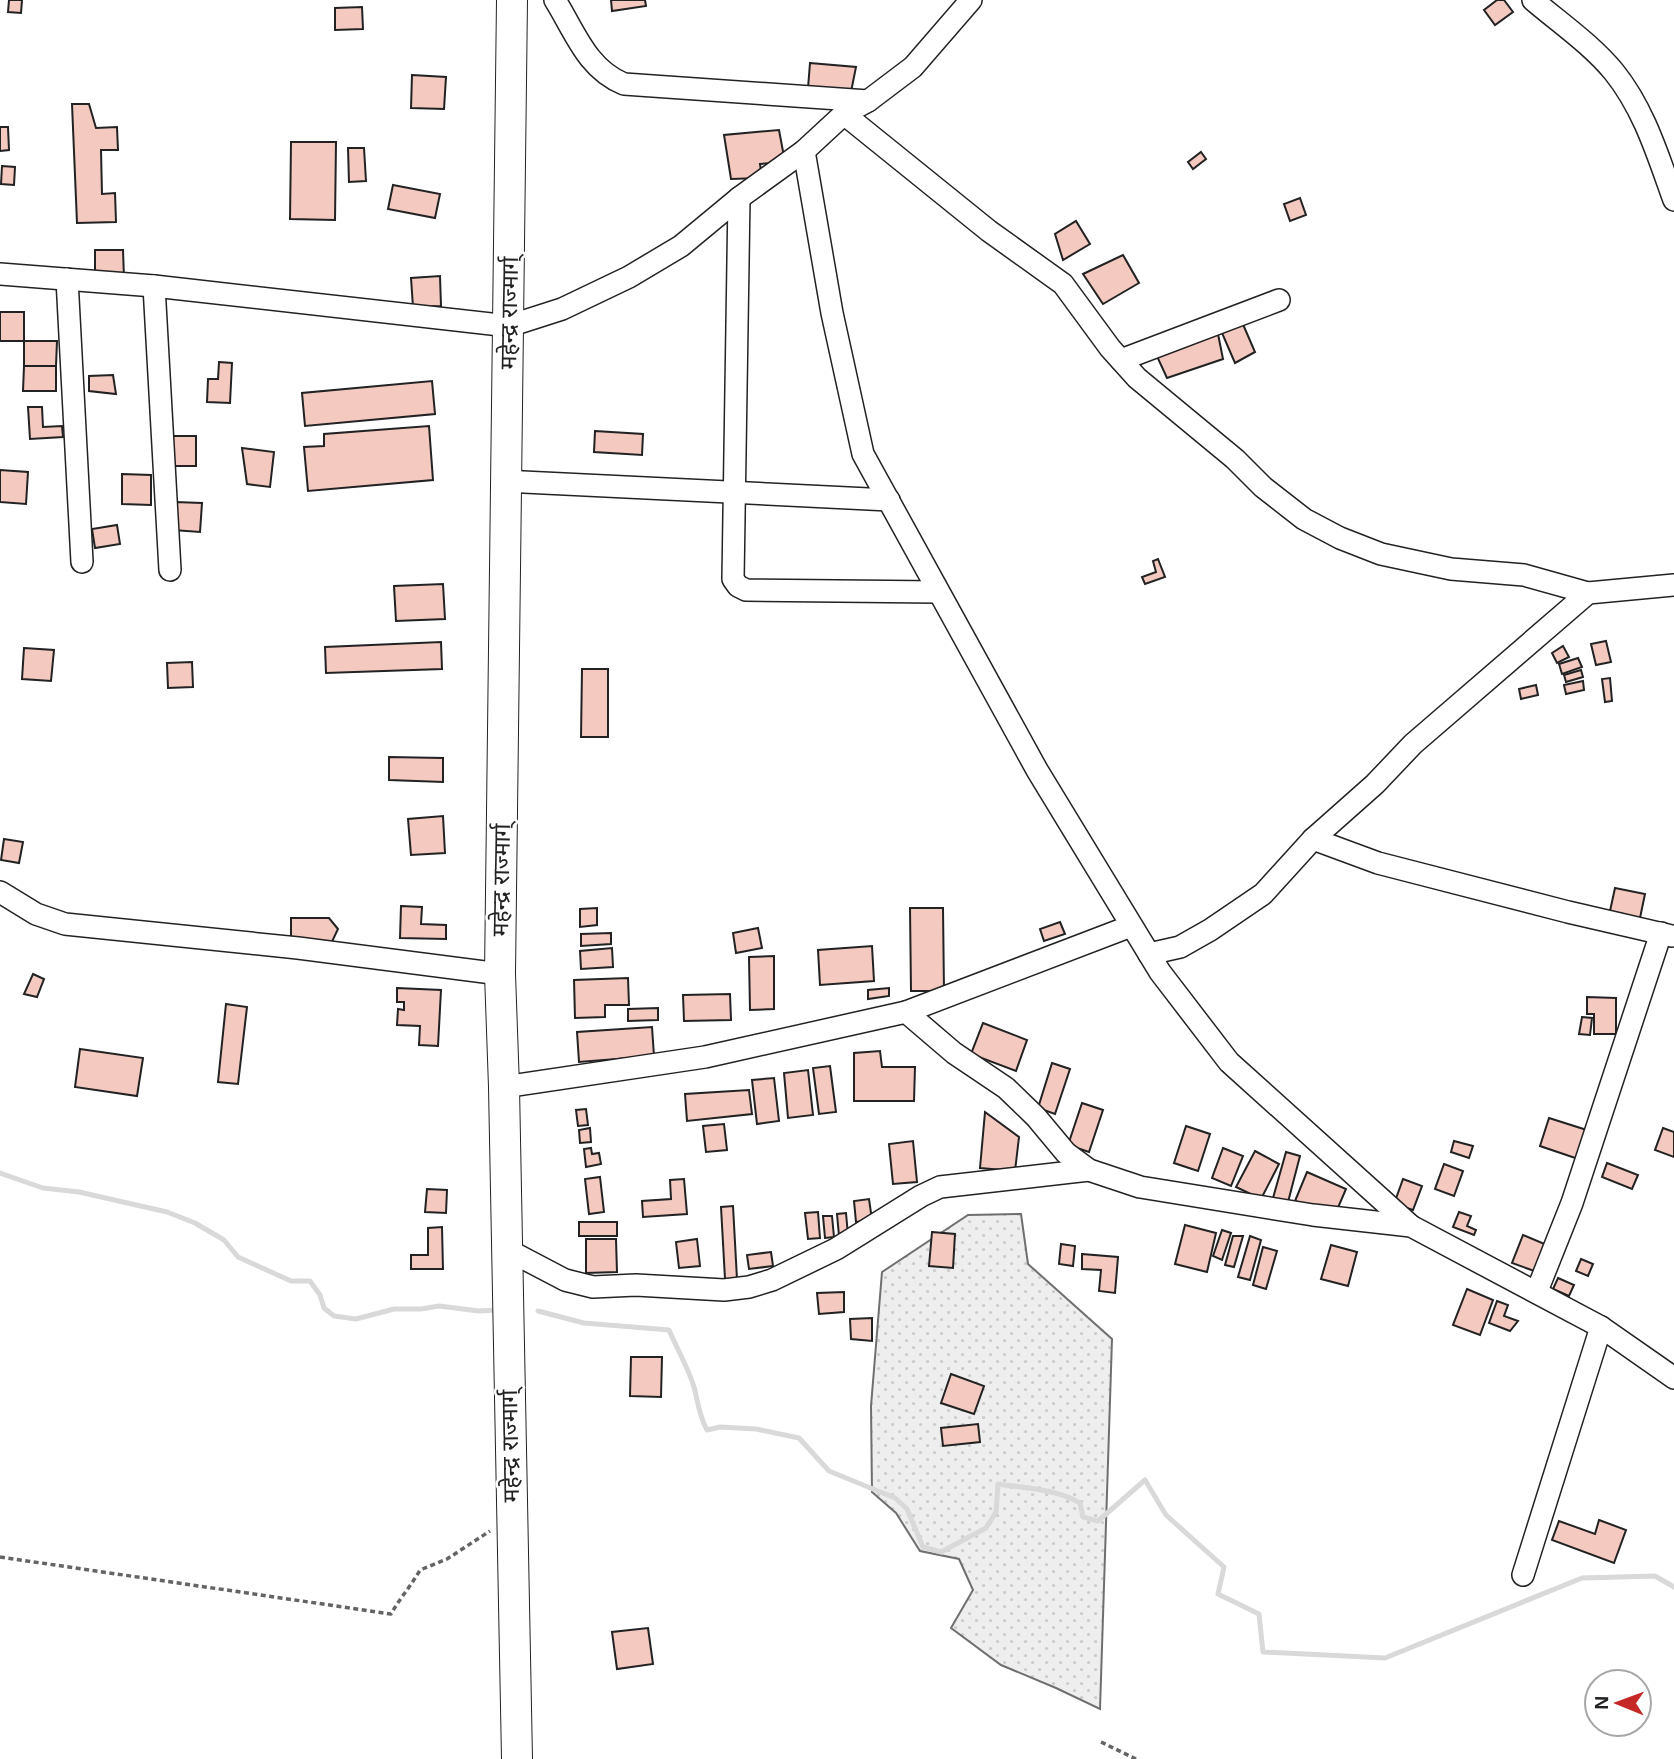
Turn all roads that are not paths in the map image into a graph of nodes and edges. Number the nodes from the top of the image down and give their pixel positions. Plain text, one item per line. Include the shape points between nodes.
1 (512, 0) edge
2 (555, 0) edge
3 (971, 0) edge
4 (1533, 0) edge
5 (868, 101) junction
6 (844, 114) junction
7 (804, 151) junction
8 (739, 198) junction
9 (1674, 200) edge
10 (0, 274) edge
11 (67, 279) junction
12 (154, 286) junction
13 (1279, 300) dead end
14 (509, 326) junction
15 (1121, 360) junction
16 (506, 481) junction
17 (735, 494) junction
18 (889, 500) junction
19 (82, 562) dead end
20 (170, 570) dead end
21 (1674, 585) edge
22 (938, 592) junction
23 (1588, 593) junction
24 (1313, 839) junction
25 (0, 892) edge
26 (1131, 926) junction
27 (1668, 935) edge
28 (1149, 954) junction
29 (500, 974) junction
30 (906, 1012) junction
31 (504, 1087) junction
32 (1089, 1170) junction
33 (1411, 1226) junction
34 (506, 1248) junction
35 (1537, 1291) junction
36 (1601, 1328) junction
37 (1674, 1378) edge
38 (1523, 1575) dead end
39 (517, 1759) edge

1 - 14 highway, महेन्द्र राज्मार्ग्
2 - 5 street via 590,61 610,79 624,84
3 - 5 street via 913,67
4 - 9 street via 1615,73 1648,130
5 - 6 street
6 - 7 street
6 - 15 street via 989,231 1063,284
7 - 8 street
7 - 18 street via 863,454
8 - 14 street via 681,246 629,277 562,309
8 - 17 street
10 - 11 street
11 - 12 street
11 - 19 street
12 - 14 street
12 - 20 street
13 - 15 street
14 - 16 highway, महेन्द्र राज्मार्ग्
15 - 23 street via 1263,487 1304,519 1340,538 1381,554 1451,569 1524,575
16 - 17 street
16 - 29 highway, महेन्द्र राज्मार्ग्
17 - 18 street
17 - 22 street via 733,579 746,590
18 - 22 street
21 - 23 street
22 - 26 street
23 - 24 street via 1413,744
24 - 27 street via 1378,863
24 - 28 street via 1263,894 1180,947
25 - 29 street via 36,914 65,924
26 - 28 street
26 - 30 street
27 - 35 street
28 - 33 street via 1229,1062
29 - 31 highway, महेन्द्र राज्मार्ग्
30 - 31 street via 705,1056
30 - 32 street via 954,1053 1006,1088 1066,1153
31 - 34 highway, महेन्द्र राज्मार्ग्
32 - 33 street via 1140,1187
32 - 34 street via 940,1186 836,1250 748,1287 593,1287 565,1280
33 - 35 street
34 - 39 highway, महेन्द्र राज्मार्ग्
35 - 36 street
36 - 37 street
36 - 38 street

